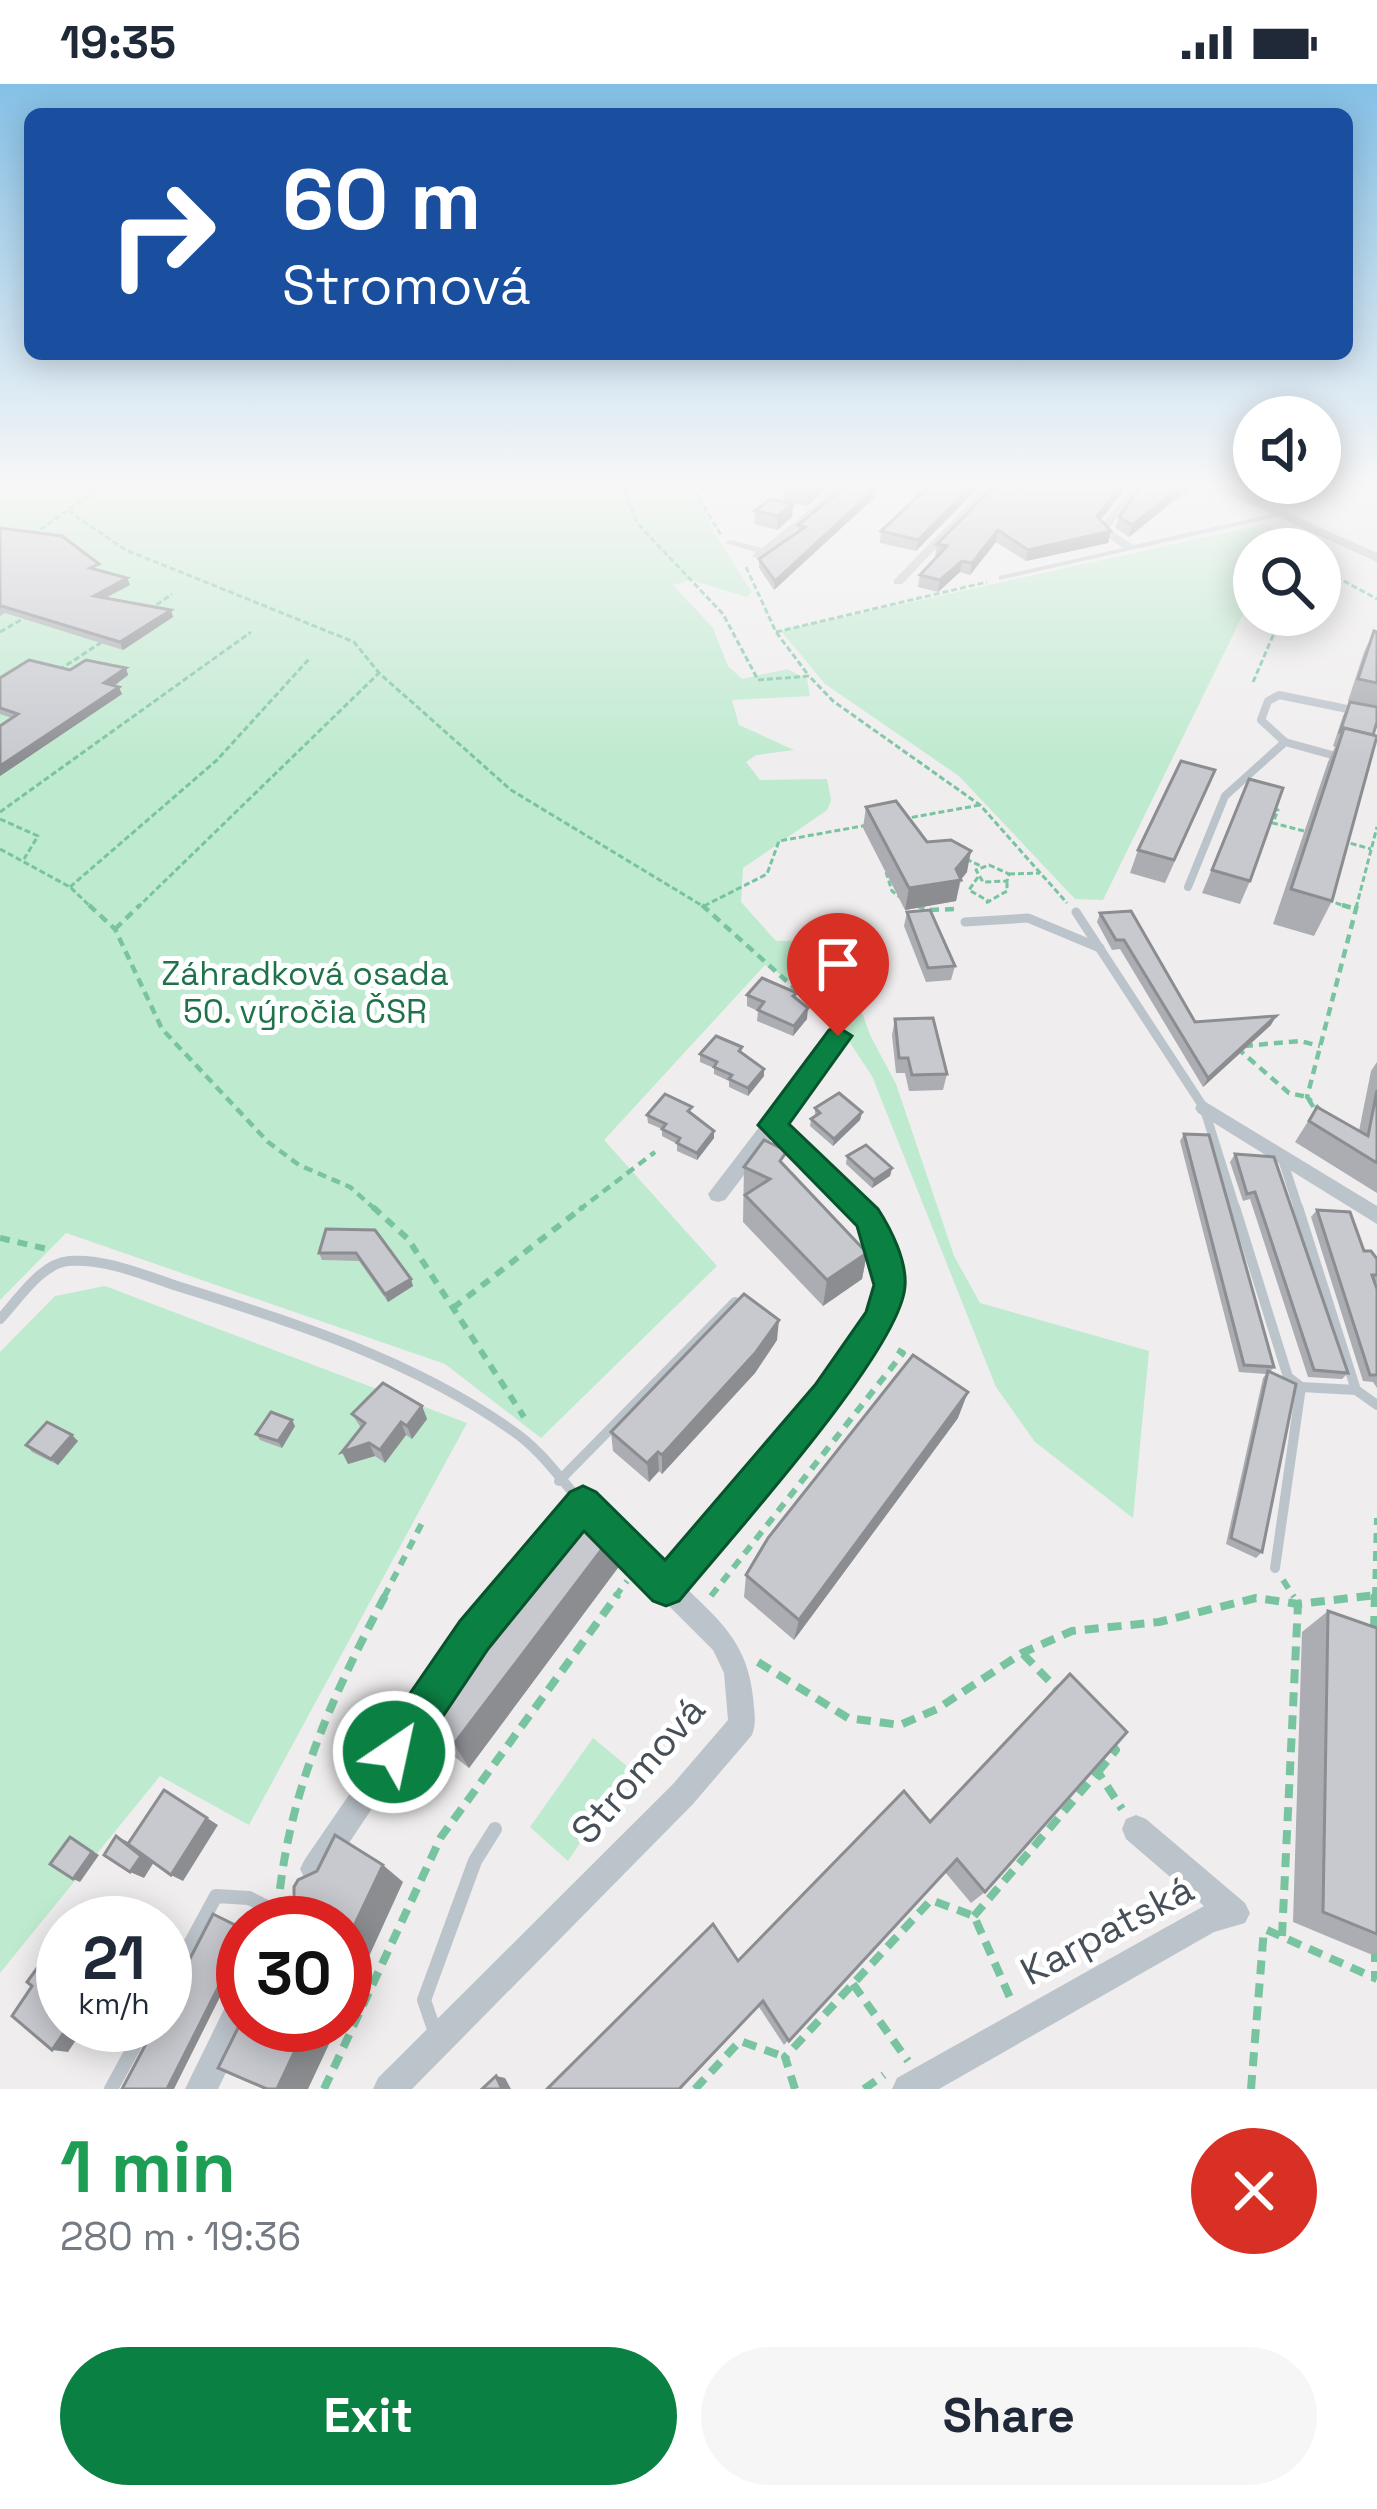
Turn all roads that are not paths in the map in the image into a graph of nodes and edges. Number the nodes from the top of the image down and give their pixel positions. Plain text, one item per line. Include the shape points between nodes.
1 (903, 577) edge
2 (1009, 577) edge
3 (1003, 578) road end
4 (898, 582) dead end
5 (1377, 715) edge
6 (1285, 742) junction
7 (1361, 763) edge
8 (1188, 887) dead end
9 (1076, 912) road end
10 (965, 922) dead end
11 (1100, 948) junction
12 (838, 1036) road end
13 (1204, 1108) junction
14 (772, 1125) junction
15 (1280, 1153) junction
16 (718, 1194) dead end
17 (1377, 1216) edge
18 (735, 1302) edge
19 (0, 1319) edge
20 (1301, 1387) junction
21 (1356, 1390) junction
22 (1377, 1405) edge
23 (560, 1480) junction
24 (583, 1504) junction
25 (559, 1532) edge
26 (1275, 1568) road end
27 (666, 1587) junction
28 (447, 1674) edge
29 (495, 1829) dead end
30 (1136, 1829) road end
31 (315, 1869) edge
32 (216, 1896) edge
33 (192, 1940) edge
34 (438, 2040) junction
35 (131, 2052) edge
36 (219, 2052) edge
37 (908, 2075) edge
38 (111, 2089) edge
39 (201, 2089) edge
40 (389, 2089) edge

1 - 4 street
2 - 3 street
5 - 6 lane via 1279,695 1261,720
6 - 7 lane
6 - 8 lane via 1225,796
9 - 11 lane
10 - 11 lane via 1028,918
11 - 13 lane
12 - 14 street
13 - 15 street
13 - 20 lane via 1288,1377
14 - 16 street
14 - 27 street via 867,1217 889,1268 887,1302 826,1396
15 - 17 street
15 - 21 lane
18 - 23 lane
19 - 23 lane via 41,1276 67,1261 95,1264 398,1363 464,1398 541,1454
20 - 21 lane
20 - 26 lane
21 - 22 lane
23 - 24 lane
24 - 25 street
24 - 27 street, Stromová
27 - 34 street, Stromová via 722,1641 737,1671 742,1725
28 - 31 street
29 - 34 lane via 475,1861 424,2000
30 - 37 street, Karpatská via 1235,1912
32 - 33 lane
34 - 40 street, Stromová
35 - 38 lane
36 - 39 street

